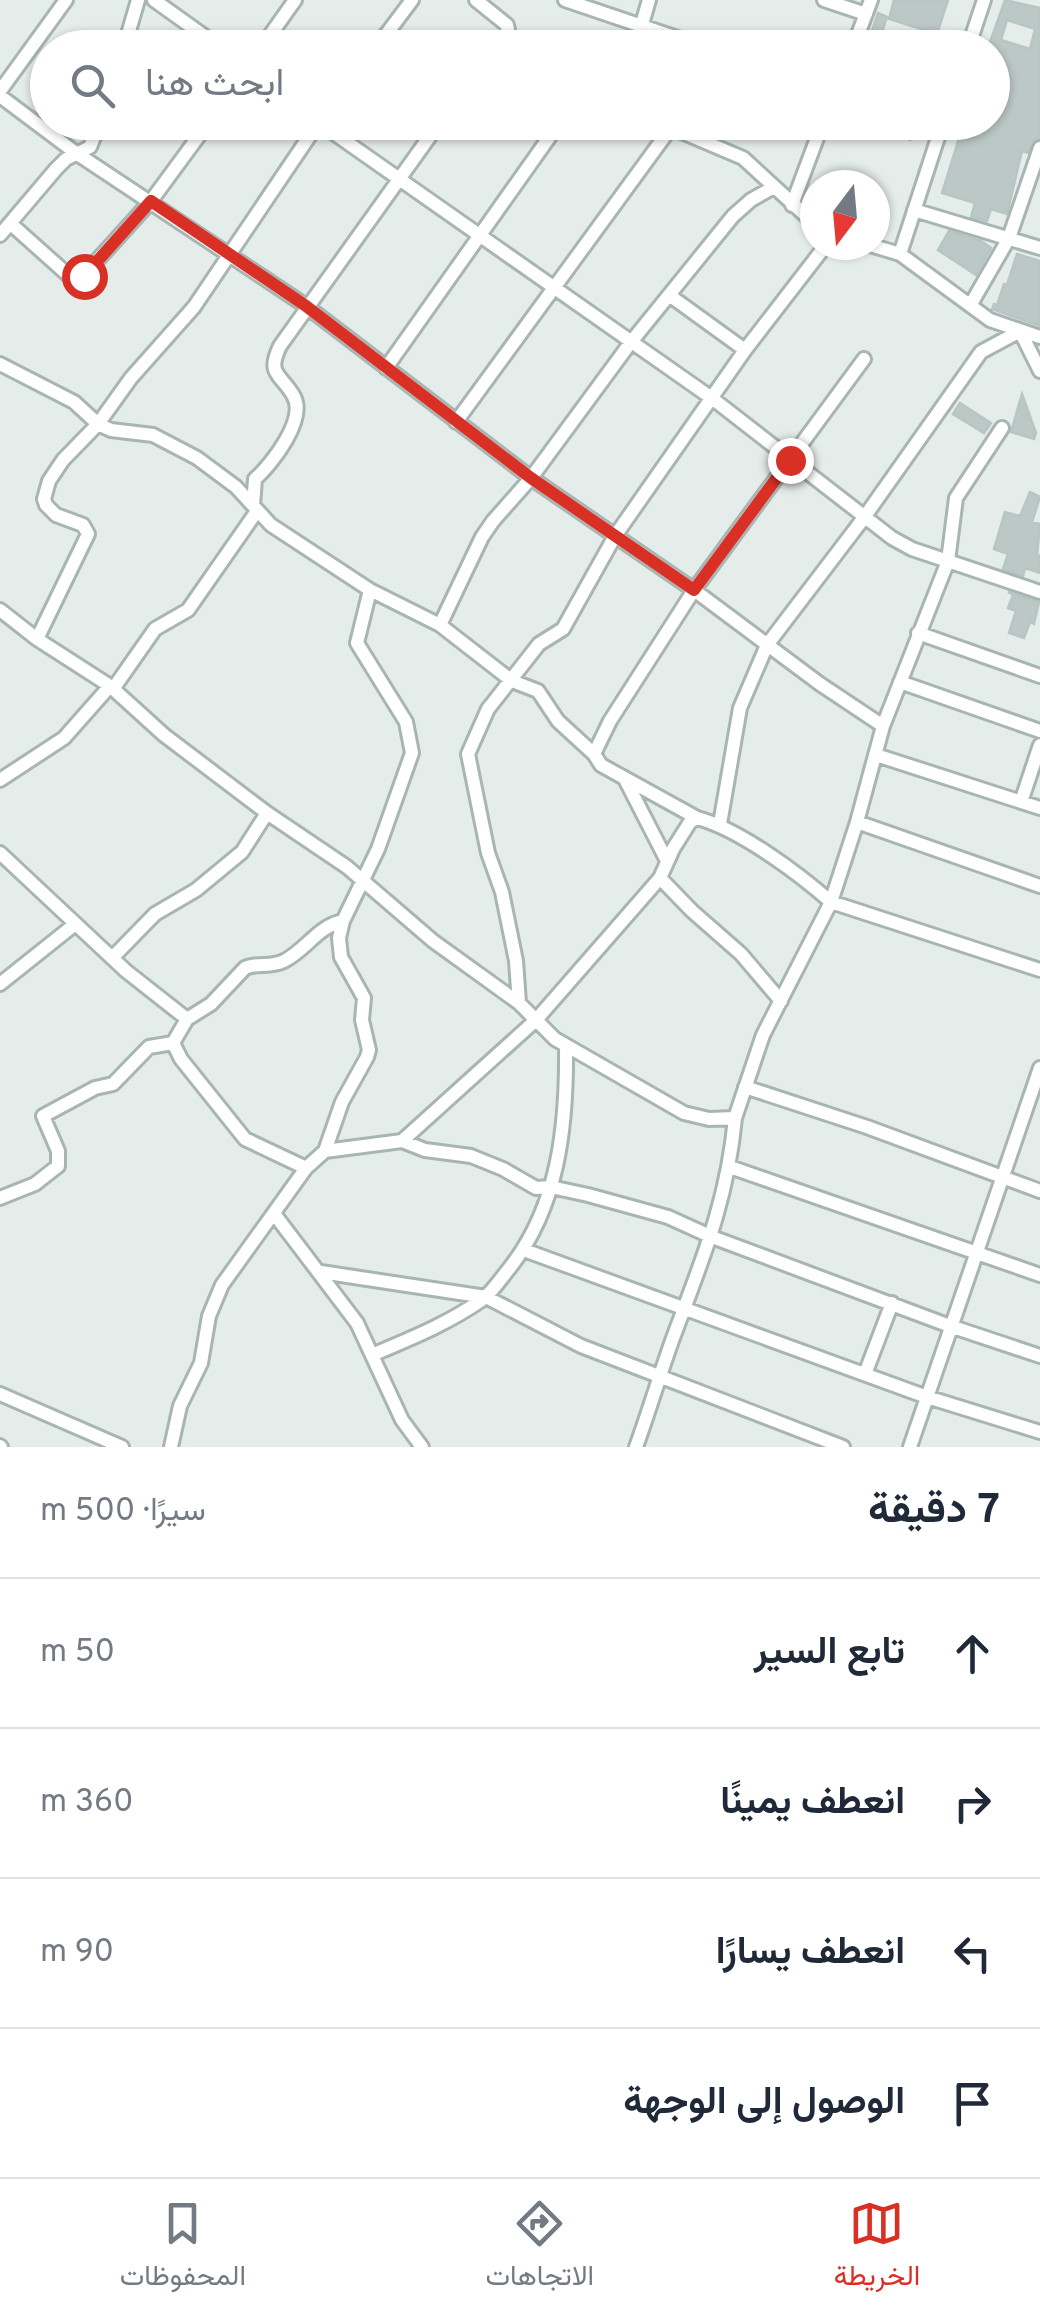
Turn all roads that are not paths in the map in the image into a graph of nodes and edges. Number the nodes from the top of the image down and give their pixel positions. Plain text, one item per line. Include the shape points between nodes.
1 (66, 0) edge
2 (138, 0) edge
3 (154, 0) edge
4 (186, 0) edge
5 (294, 0) edge
6 (412, 0) edge
7 (476, 0) edge
8 (565, 0) edge
9 (649, 0) edge
10 (824, 0) edge
11 (984, 0) edge
12 (868, 7) edge
13 (175, 15) junction
14 (641, 24) junction
15 (45, 30) edge
16 (129, 30) edge
17 (196, 30) edge
18 (273, 30) edge
19 (390, 30) edge
20 (508, 30) edge
21 (639, 30) edge
22 (658, 30) edge
23 (974, 30) edge
24 (30, 51) edge
25 (0, 93) edge
26 (30, 117) edge
27 (60, 140) edge
28 (93, 140) edge
29 (196, 140) edge
30 (308, 140) edge
31 (344, 140) edge
32 (427, 140) edge
33 (547, 140) edge
34 (654, 140) edge
35 (705, 140) edge
36 (816, 140) edge
37 (937, 140) edge
38 (76, 153) junction
39 (1038, 156) edge
40 (399, 178) junction
41 (772, 188) junction
42 (151, 201) junction
43 (792, 205) junction
44 (914, 210) junction
45 (800, 212) edge
46 (11, 224) junction
47 (478, 234) junction
48 (0, 235) edge
49 (1010, 238) junction
50 (1040, 248) edge
51 (890, 251) edge
52 (900, 254) junction
53 (230, 255) junction
54 (814, 260) edge
55 (553, 287) junction
56 (669, 295) junction
57 (971, 304) junction
58 (306, 306) junction
59 (1020, 331) junction
60 (1040, 337) edge
61 (631, 342) junction
62 (745, 350) junction
63 (864, 359) dead end
64 (0, 364) edge
65 (386, 368) junction
66 (1040, 370) edge
67 (713, 400) junction
68 (456, 422) junction
69 (98, 424) junction
70 (1002, 428) dead end
71 (790, 460) junction
72 (531, 478) junction
73 (255, 508) junction
74 (864, 518) junction
75 (615, 536) junction
76 (948, 561) junction
77 (370, 590) junction
78 (694, 590) junction
79 (1040, 592) edge
80 (0, 610) edge
81 (440, 625) junction
82 (918, 633) junction
83 (37, 639) junction
84 (767, 646) junction
85 (1040, 676) edge
86 (512, 681) junction
87 (900, 682) junction
88 (111, 688) junction
89 (883, 726) junction
90 (1040, 730) edge
91 (1040, 746) edge
92 (594, 754) junction
93 (876, 755) junction
94 (624, 778) junction
95 (0, 780) edge
96 (1021, 802) junction
97 (1040, 808) edge
98 (267, 813) junction
99 (697, 818) junction
100 (857, 822) junction
101 (720, 824) junction
102 (0, 853) edge
103 (666, 859) junction
104 (660, 878) junction
105 (365, 882) junction
106 (1040, 886) edge
107 (831, 902) junction
108 (343, 921) junction
109 (74, 924) junction
110 (112, 958) junction
111 (1040, 970) edge
112 (0, 984) edge
113 (781, 1001) junction
114 (518, 1003) junction
115 (187, 1019) junction
116 (536, 1020) junction
117 (173, 1043) junction
118 (566, 1046) junction
119 (1040, 1068) edge
120 (745, 1087) junction
121 (735, 1118) junction
122 (402, 1141) junction
123 (324, 1151) junction
124 (730, 1167) junction
125 (306, 1168) junction
126 (1002, 1176) junction
127 (551, 1188) junction
128 (1040, 1191) edge
129 (0, 1198) edge
130 (275, 1215) junction
131 (712, 1237) junction
132 (524, 1250) junction
133 (975, 1253) junction
134 (321, 1272) junction
135 (1040, 1274) edge
136 (486, 1297) junction
137 (892, 1303) junction
138 (685, 1307) junction
139 (950, 1326) junction
140 (374, 1354) junction
141 (1040, 1356) edge
142 (865, 1374) junction
143 (660, 1377) junction
144 (0, 1394) edge
145 (926, 1397) junction
146 (1040, 1432) edge
147 (122, 1447) edge
148 (171, 1447) edge
149 (422, 1447) edge
150 (636, 1447) edge
151 (843, 1447) edge
152 (910, 1447) edge

1 - 15 street
2 - 16 street
3 - 13 street
4 - 13 street
5 - 18 street
6 - 19 street
7 - 20 street
8 - 14 street
9 - 14 street
10 - 12 street
11 - 23 street
13 - 17 street
14 - 21 street
14 - 22 street
24 - 25 street
25 - 26 street
27 - 38 street
28 - 38 street
29 - 42 street
30 - 53 street
31 - 40 street
32 - 40 street
33 - 47 street
34 - 55 street
35 - 41 street via 743,158
36 - 43 street
37 - 44 street
38 - 42 street
38 - 46 street
39 - 49 street
40 - 47 street
40 - 58 street
41 - 43 street
41 - 56 street via 733,216
42 - 46 street via 80,277 67,274
42 - 53 street
43 - 45 street
44 - 49 street
44 - 52 street
46 - 48 street
47 - 55 street
47 - 65 street
49 - 50 street
49 - 57 street
51 - 52 street
52 - 57 street
53 - 58 street
53 - 69 street
54 - 62 street
55 - 61 street
55 - 68 street
56 - 61 street
56 - 62 street
57 - 59 street
58 - 65 street
58 - 73 street via 274,363 296,400 295,415 274,461 256,479
59 - 60 street
59 - 66 street
59 - 74 street via 982,352
61 - 67 street
61 - 72 street
62 - 67 street
63 - 71 street
64 - 69 street via 74,402
65 - 68 street
67 - 71 street
67 - 75 street
68 - 72 street
69 - 73 street via 173,444
69 - 83 street via 45,490 51,510 88,530
70 - 76 street via 956,498
71 - 74 street
71 - 78 street
72 - 75 street
72 - 81 street via 482,536
73 - 77 street
73 - 88 street via 188,610 155,629
74 - 76 street via 912,549
74 - 84 street
75 - 78 street
75 - 86 street via 562,628 539,644
76 - 79 street
76 - 82 street
77 - 81 street
77 - 105 street via 357,643 392,694 412,752
78 - 84 street
78 - 92 street
80 - 83 street
81 - 86 street
82 - 85 street
82 - 87 street
83 - 88 street
84 - 89 street
84 - 101 street via 740,708
86 - 92 street via 538,692
86 - 114 street via 488,708 468,754 516,961
87 - 89 street
87 - 90 street
88 - 95 street via 64,738
88 - 98 street
89 - 93 street
91 - 96 street
92 - 94 street
93 - 96 street
93 - 100 street
94 - 99 street
94 - 103 street
96 - 97 street
98 - 105 street
98 - 110 street via 242,852 155,914
99 - 101 street
99 - 103 street
100 - 106 street
100 - 107 street
101 - 107 street
102 - 109 street
103 - 104 street
104 - 113 street
104 - 116 street
105 - 108 street
105 - 114 street
107 - 111 street
107 - 113 street
108 - 115 street via 325,926 278,964 245,968
108 - 123 street via 338,946 364,998 369,1050
109 - 110 street
109 - 112 street
110 - 115 street
113 - 120 street
114 - 116 street
115 - 117 street
116 - 118 street
116 - 122 street
117 - 125 street via 245,1139
117 - 129 street via 148,1047 114,1084 43,1116 58,1166
118 - 121 street via 684,1113
118 - 127 street via 565,1127
119 - 126 street
120 - 121 street
120 - 126 street
121 - 124 street
122 - 123 street
122 - 127 street via 487,1162 536,1188
123 - 125 street
124 - 131 street
124 - 133 street
125 - 130 street
126 - 128 street
126 - 133 street
127 - 131 street via 668,1217
127 - 132 street
130 - 134 street
130 - 148 street via 215,1300
131 - 137 street
131 - 138 street
132 - 136 street
132 - 138 street
133 - 135 street
133 - 139 street
134 - 136 street
134 - 140 street
136 - 140 street via 446,1324
136 - 143 street
137 - 139 street
137 - 142 street
138 - 142 street
138 - 143 street
139 - 141 street
139 - 145 street
140 - 149 street via 402,1420
142 - 145 street
143 - 150 street
143 - 151 street
144 - 147 street
145 - 146 street
145 - 152 street

